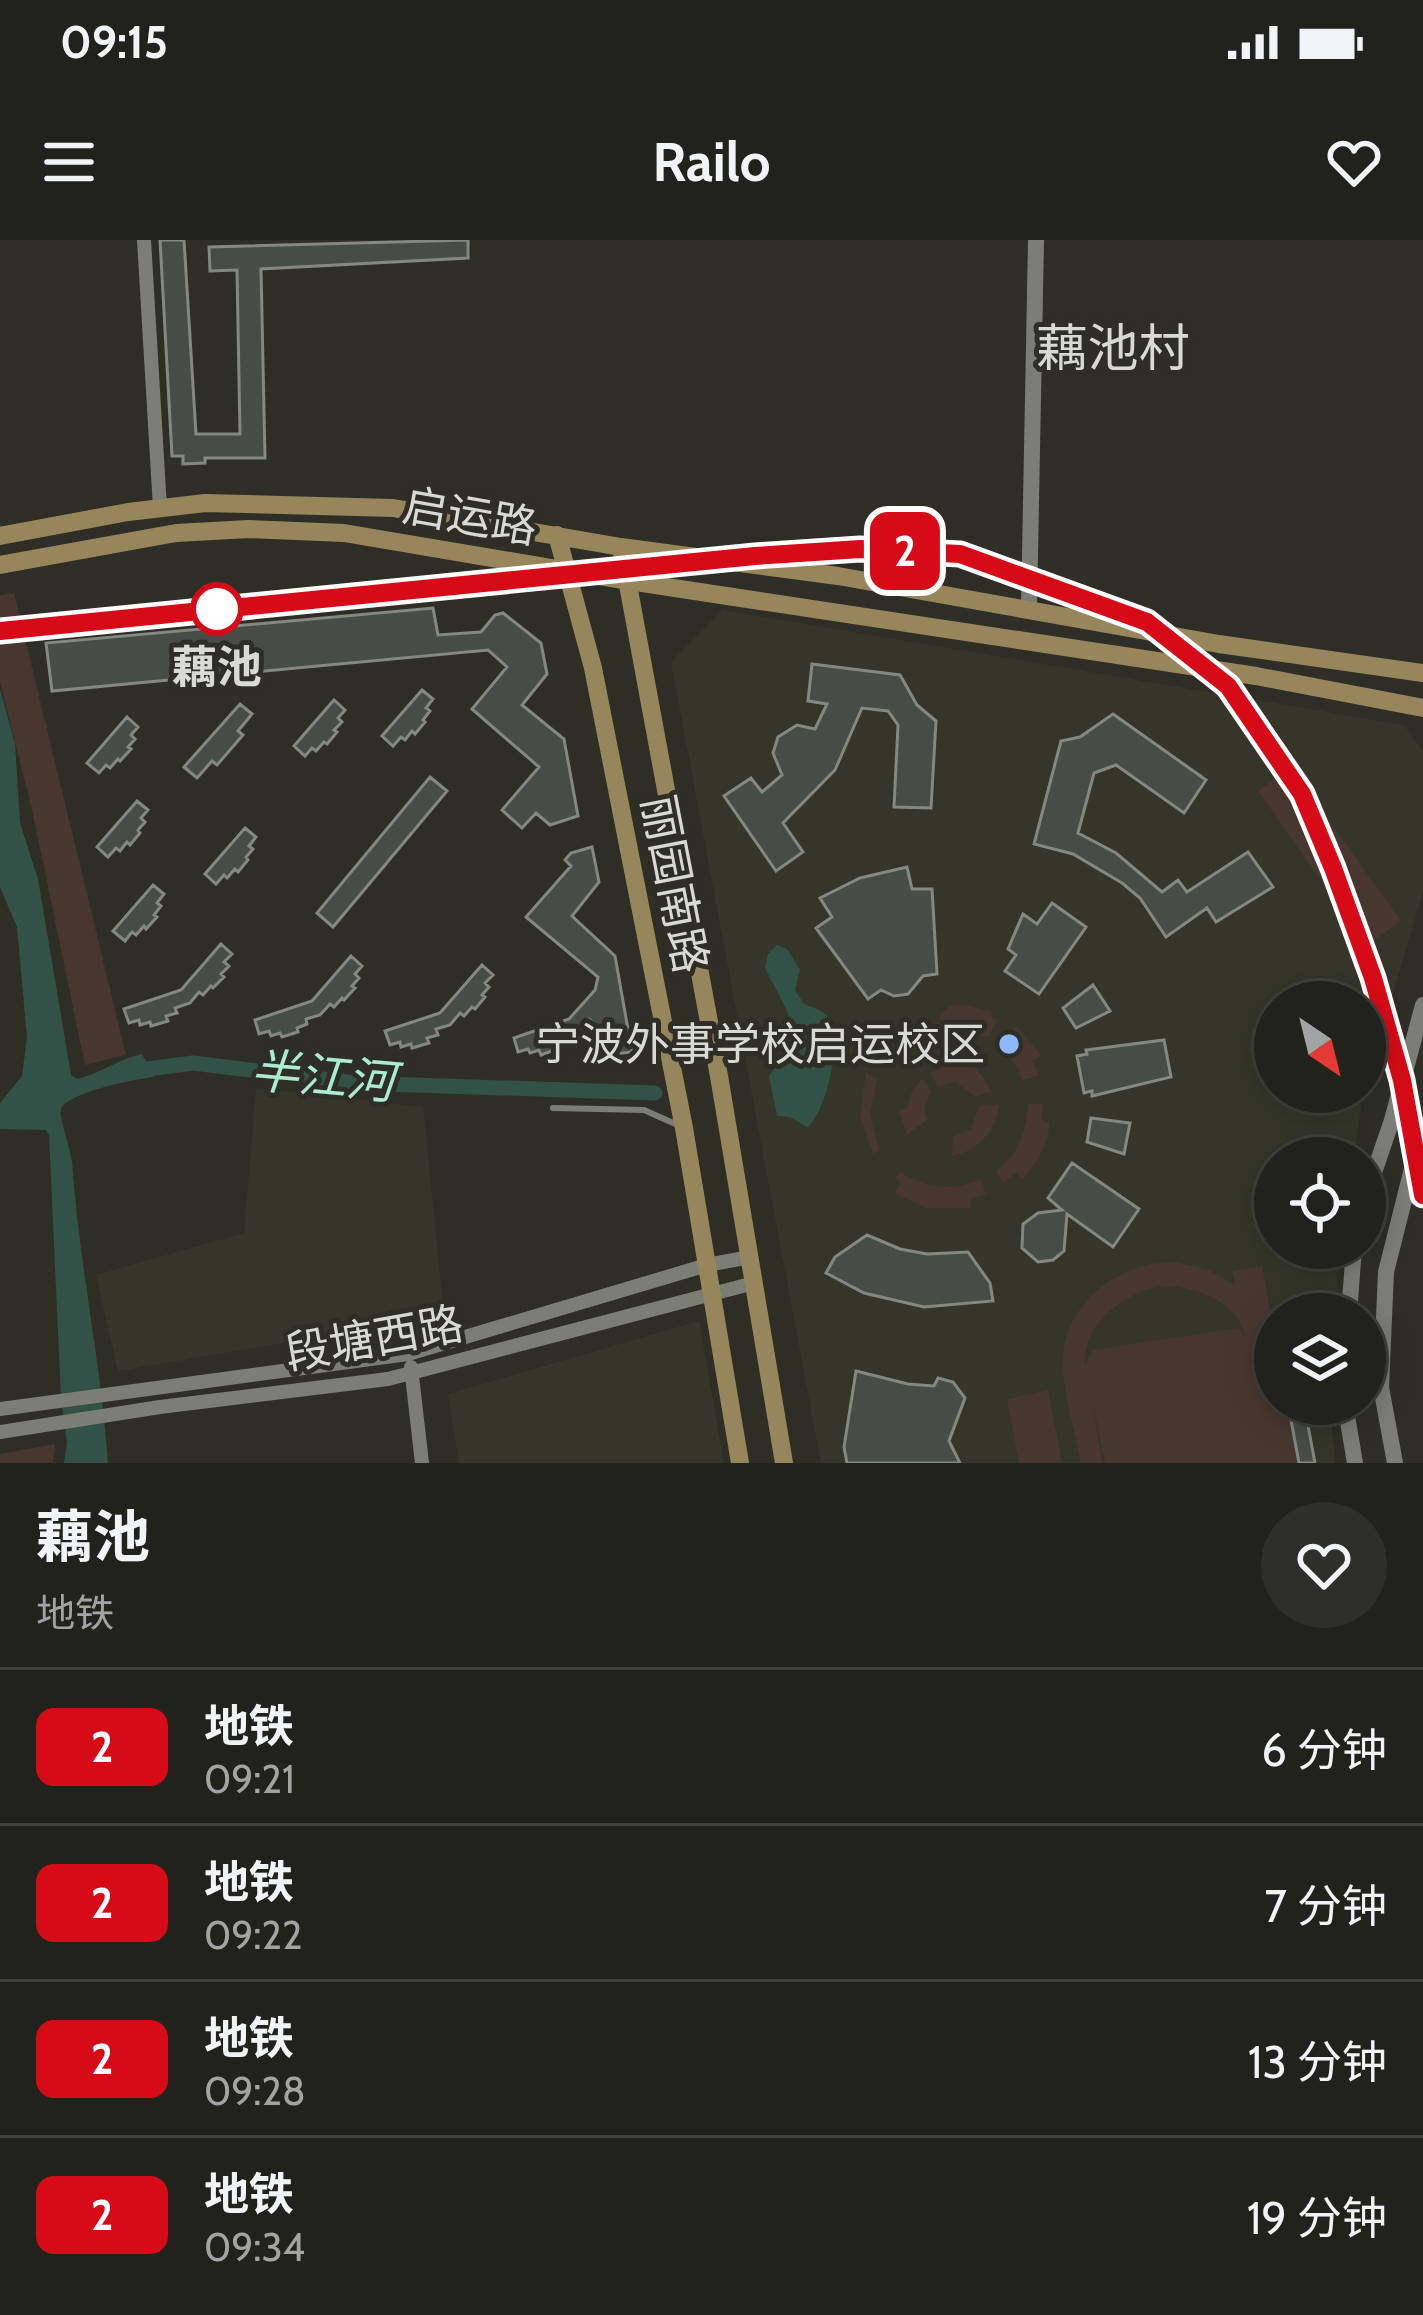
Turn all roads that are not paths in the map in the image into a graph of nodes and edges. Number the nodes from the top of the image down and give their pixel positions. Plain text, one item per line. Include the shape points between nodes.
1 (144, 240) edge
2 (1036, 240) edge
3 (160, 508) junction
4 (557, 535) junction
5 (0, 536) edge
6 (621, 547) junction
7 (8, 563) edge
8 (567, 572) junction
9 (628, 581) junction
10 (1029, 607) junction
11 (1423, 673) edge
12 (1423, 708) edge
13 (1423, 1005) edge
14 (553, 1108) dead end
15 (1423, 1125) edge
16 (684, 1128) junction
17 (1386, 1137) edge
18 (750, 1258) junction
19 (707, 1265) junction
20 (754, 1283) junction
21 (711, 1292) junction
22 (408, 1354) junction
23 (412, 1373) junction
24 (0, 1409) edge
25 (1349, 1425) edge
26 (0, 1432) edge
27 (422, 1463) edge
28 (740, 1463) edge
29 (784, 1463) edge
30 (1355, 1463) edge
31 (1395, 1463) edge

1 - 3 street
2 - 10 street
3 - 4 main road, 启运路 via 393,508
3 - 5 main road, 启运路
4 - 6 main road, 启运路
4 - 8 main road, 丽园南路
6 - 9 main road, 丽园南路
6 - 10 main road, 启运路
7 - 8 main road, 启运路 via 176,533 249,529 344,533
8 - 9 main road, 启运路
8 - 16 main road, 丽园南路
9 - 12 main road, 启运路
9 - 18 main road, 丽园南路
10 - 11 main road, 启运路
13 - 17 street
14 - 16 lane via 644,1110
15 - 31 street via 1386,1272 1381,1387
16 - 19 main road, 丽园南路
18 - 19 street, 段塘西路
18 - 20 main road, 丽园南路
19 - 21 main road, 丽园南路
19 - 22 street, 段塘西路
20 - 21 street, 段塘西路
20 - 29 main road, 丽园南路
21 - 23 street, 段塘西路
21 - 28 main road, 丽园南路
22 - 23 street
22 - 24 street, 段塘西路
23 - 26 street, 段塘西路
23 - 27 street
25 - 30 street

